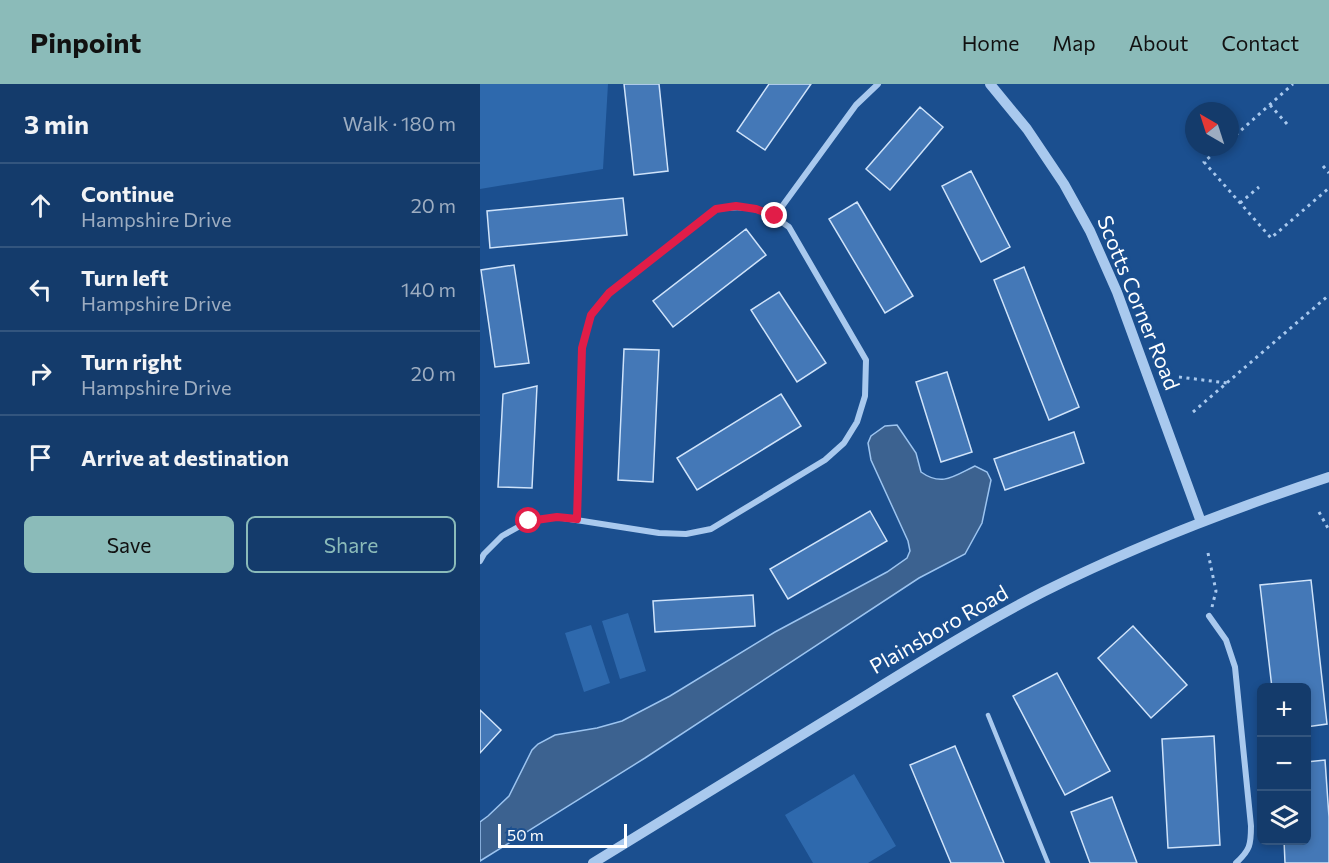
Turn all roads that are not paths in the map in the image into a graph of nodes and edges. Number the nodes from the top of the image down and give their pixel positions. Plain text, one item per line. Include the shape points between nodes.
1 (878, 84) edge
2 (990, 84) edge
3 (775, 216) junction
4 (1329, 477) edge
5 (577, 519) junction
6 (1201, 522) junction
7 (480, 561) edge
8 (1209, 616) road end
9 (988, 715) dead end
10 (593, 863) edge
11 (1048, 863) edge
12 (1236, 863) edge

1 - 3 street via 856,105
2 - 6 street, Scotts Corner Road via 1033,138 1090,231 1117,292
3 - 5 street via 736,206 716,209 609,293 591,315 582,348
3 - 5 street via 789,226 866,360 865,396 857,422 844,443 825,460 711,529 686,534 659,533
4 - 6 street, Plainsboro Road
5 - 7 street via 529,521 502,536
6 - 10 street, Plainsboro Road via 1043,592 912,667
8 - 12 street via 1226,639 1235,667 1251,826 1251,842
9 - 11 lane

